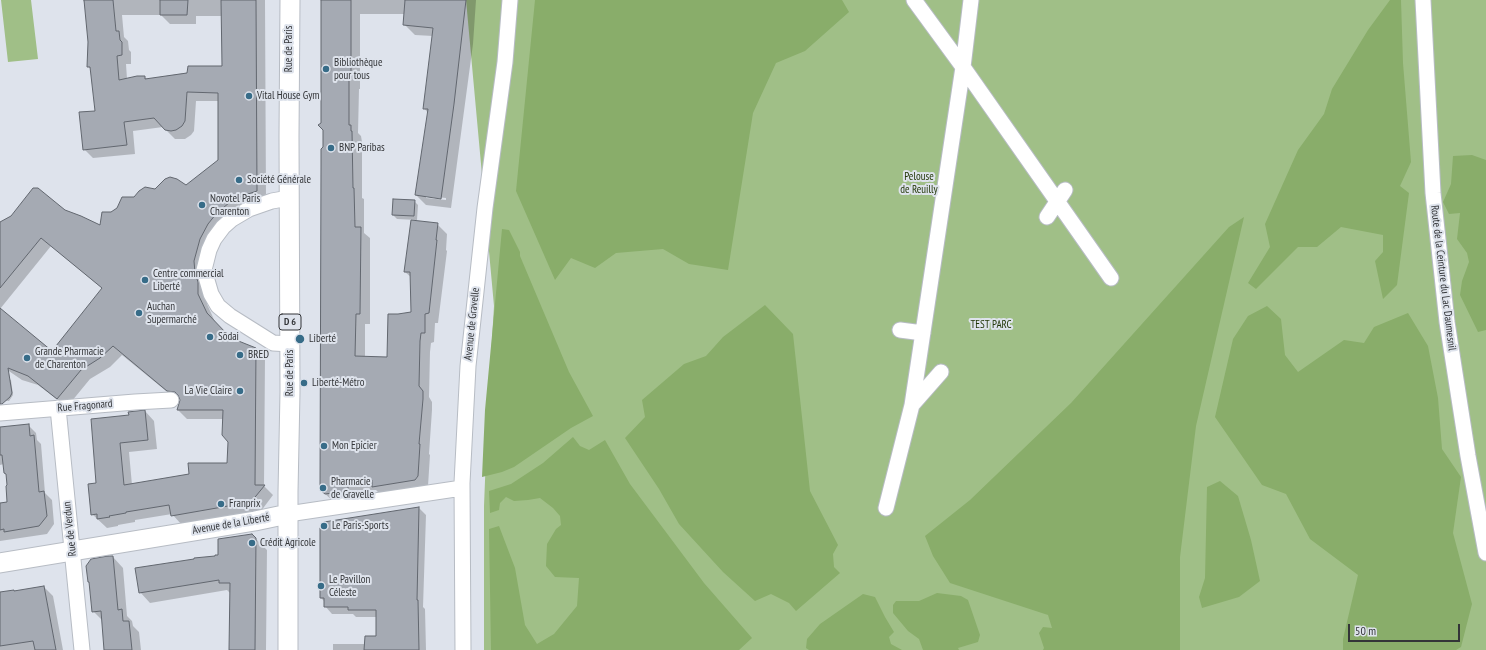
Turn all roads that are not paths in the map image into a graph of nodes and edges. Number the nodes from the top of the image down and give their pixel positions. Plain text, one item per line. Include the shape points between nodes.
1 (290, 0) edge
2 (510, 0) edge
3 (914, 0) edge
4 (971, 0) edge
5 (1424, 0) edge
6 (963, 67) junction
7 (1061, 196) junction
8 (289, 198) junction
9 (1047, 217) dead end
10 (1111, 278) dead end
11 (900, 330) dead end
12 (923, 333) junction
13 (290, 344) junction
14 (941, 372) dead end
15 (171, 400) dead end
16 (912, 405) junction
17 (58, 408) junction
18 (0, 412) edge
19 (462, 488) junction
20 (886, 508) dead end
21 (288, 514) junction
22 (72, 551) junction
23 (1486, 554) edge
24 (0, 563) edge
25 (82, 650) edge
26 (288, 650) edge
27 (463, 650) edge

1 - 8 main road, Rue de Paris / D 6
2 - 19 street, Avenue de Gravelle via 505,62 485,208 468,366
3 - 6 street
4 - 6 street
5 - 23 street, Route de la Ceinture du Lac Daumesnil via 1432,194 1447,322
6 - 7 street
6 - 12 street
7 - 9 street
7 - 10 street
8 - 13 main road, Rue de Paris / D 6
8 - 13 street via 249,209 232,218 214,239 204,270 211,294 218,306 273,343
11 - 12 street
12 - 16 street
13 - 21 main road, Rue de Paris / D 6
14 - 16 street
15 - 17 street, Rue Fragonard
16 - 20 street
17 - 18 street, Rue Fragonard
17 - 22 street, Rue de Verdun
19 - 21 street, Avenue de la Liberté
19 - 27 street, Avenue de Gravelle
21 - 22 main road, Avenue de la Liberté
21 - 26 main road, Rue de Paris / D 6
22 - 24 main road, Avenue de la Liberté
22 - 25 street, Rue de Verdun

